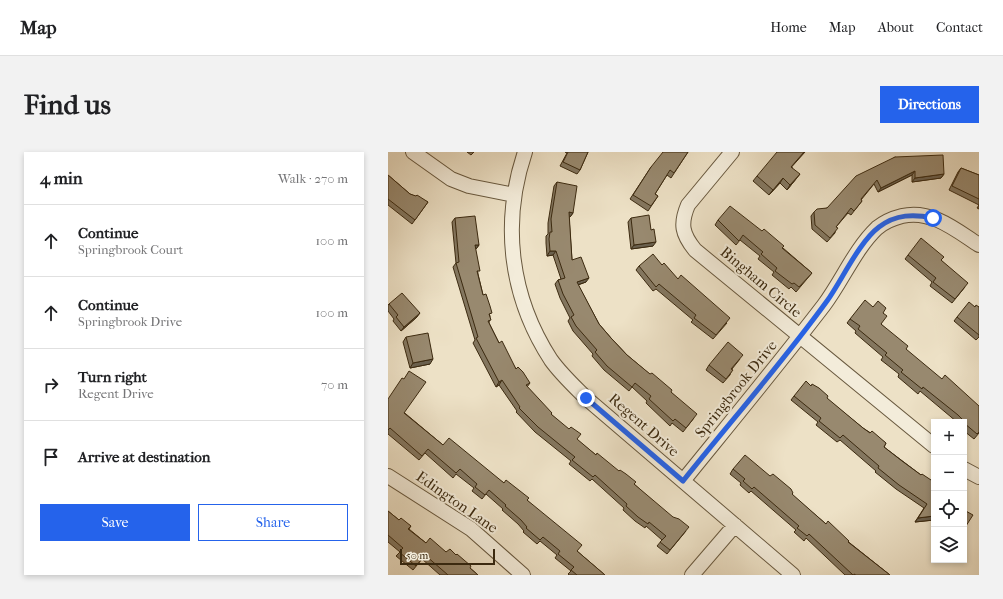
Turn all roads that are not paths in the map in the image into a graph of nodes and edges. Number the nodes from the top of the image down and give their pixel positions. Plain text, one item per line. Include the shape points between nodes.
1 (413, 152) edge
2 (525, 152) edge
3 (732, 152) edge
4 (514, 196) junction
5 (979, 245) edge
6 (800, 337) junction
7 (931, 444) edge
8 (967, 470) edge
9 (388, 476) edge
10 (979, 477) edge
11 (683, 481) junction
12 (735, 525) junction
13 (523, 575) edge
14 (692, 575) edge
15 (793, 575) edge

1 - 4 street via 451,179 469,186
2 - 4 street, Regent Drive
3 - 6 street, Bingham Circle via 688,205 683,227 686,240
4 - 11 street, Regent Drive via 511,240 516,278 533,329 563,375 586,398
5 - 6 street, Springbrook Drive via 933,218 918,215 890,220 878,227 866,241
6 - 7 street, Bingham Circle
6 - 11 street, Springbrook Drive
8 - 10 street
9 - 13 street, Edington Lane via 471,529
11 - 12 street, Regent Drive
12 - 14 street
12 - 15 street, Regent Drive

